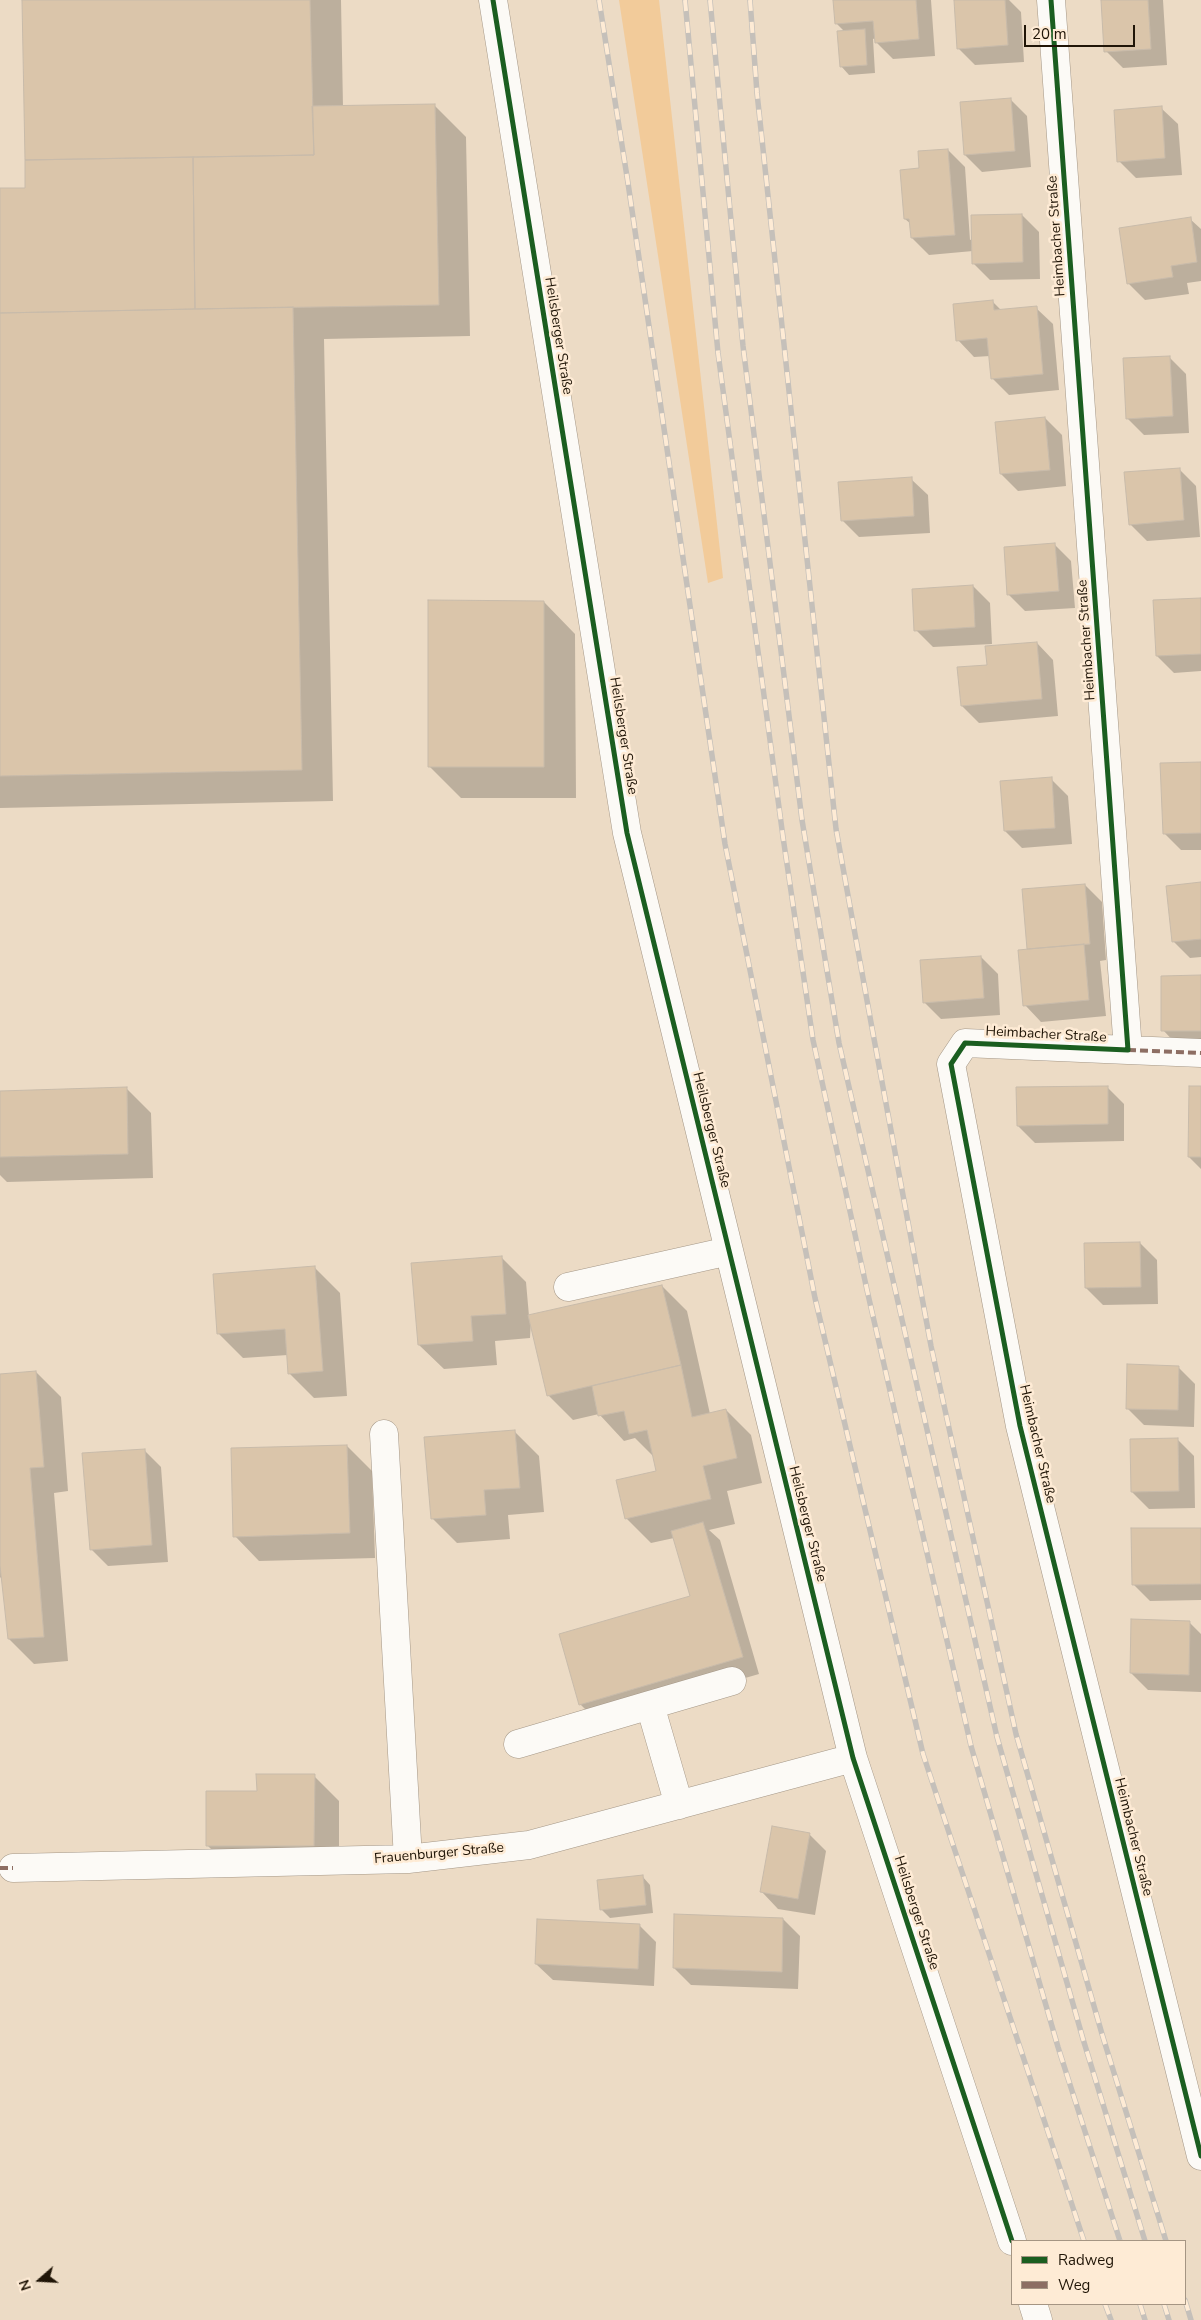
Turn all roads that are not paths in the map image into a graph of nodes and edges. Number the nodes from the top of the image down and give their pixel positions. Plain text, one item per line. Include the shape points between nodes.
1 (493, 0) edge
2 (1051, 0) edge
3 (1128, 1050) junction
4 (1201, 1052) edge
5 (729, 1251) junction
6 (568, 1287) dead end
7 (384, 1434) dead end
8 (732, 1681) dead end
9 (650, 1705) junction
10 (518, 1744) dead end
11 (853, 1758) junction
12 (679, 1805) junction
13 (408, 1859) junction
14 (13, 1868) dead end
15 (1201, 2156) edge
16 (1012, 2240) edge
17 (1033, 2305) edge
18 (1038, 2320) edge

1 - 5 street, Heilsberger Straße via 627,833
2 - 3 street, Heimbacher Straße
3 - 4 street
3 - 15 street, Heimbacher Straße via 965,1042 951,1064 1020,1426
5 - 6 street
5 - 11 street, Heilsberger Straße
7 - 13 street
8 - 9 street
9 - 10 street
9 - 12 street
11 - 12 street, Frauenburger Straße
11 - 16 street, Heilsberger Straße
12 - 13 street, Frauenburger Straße via 529,1845
13 - 14 street, Frauenburger Straße
17 - 18 street

